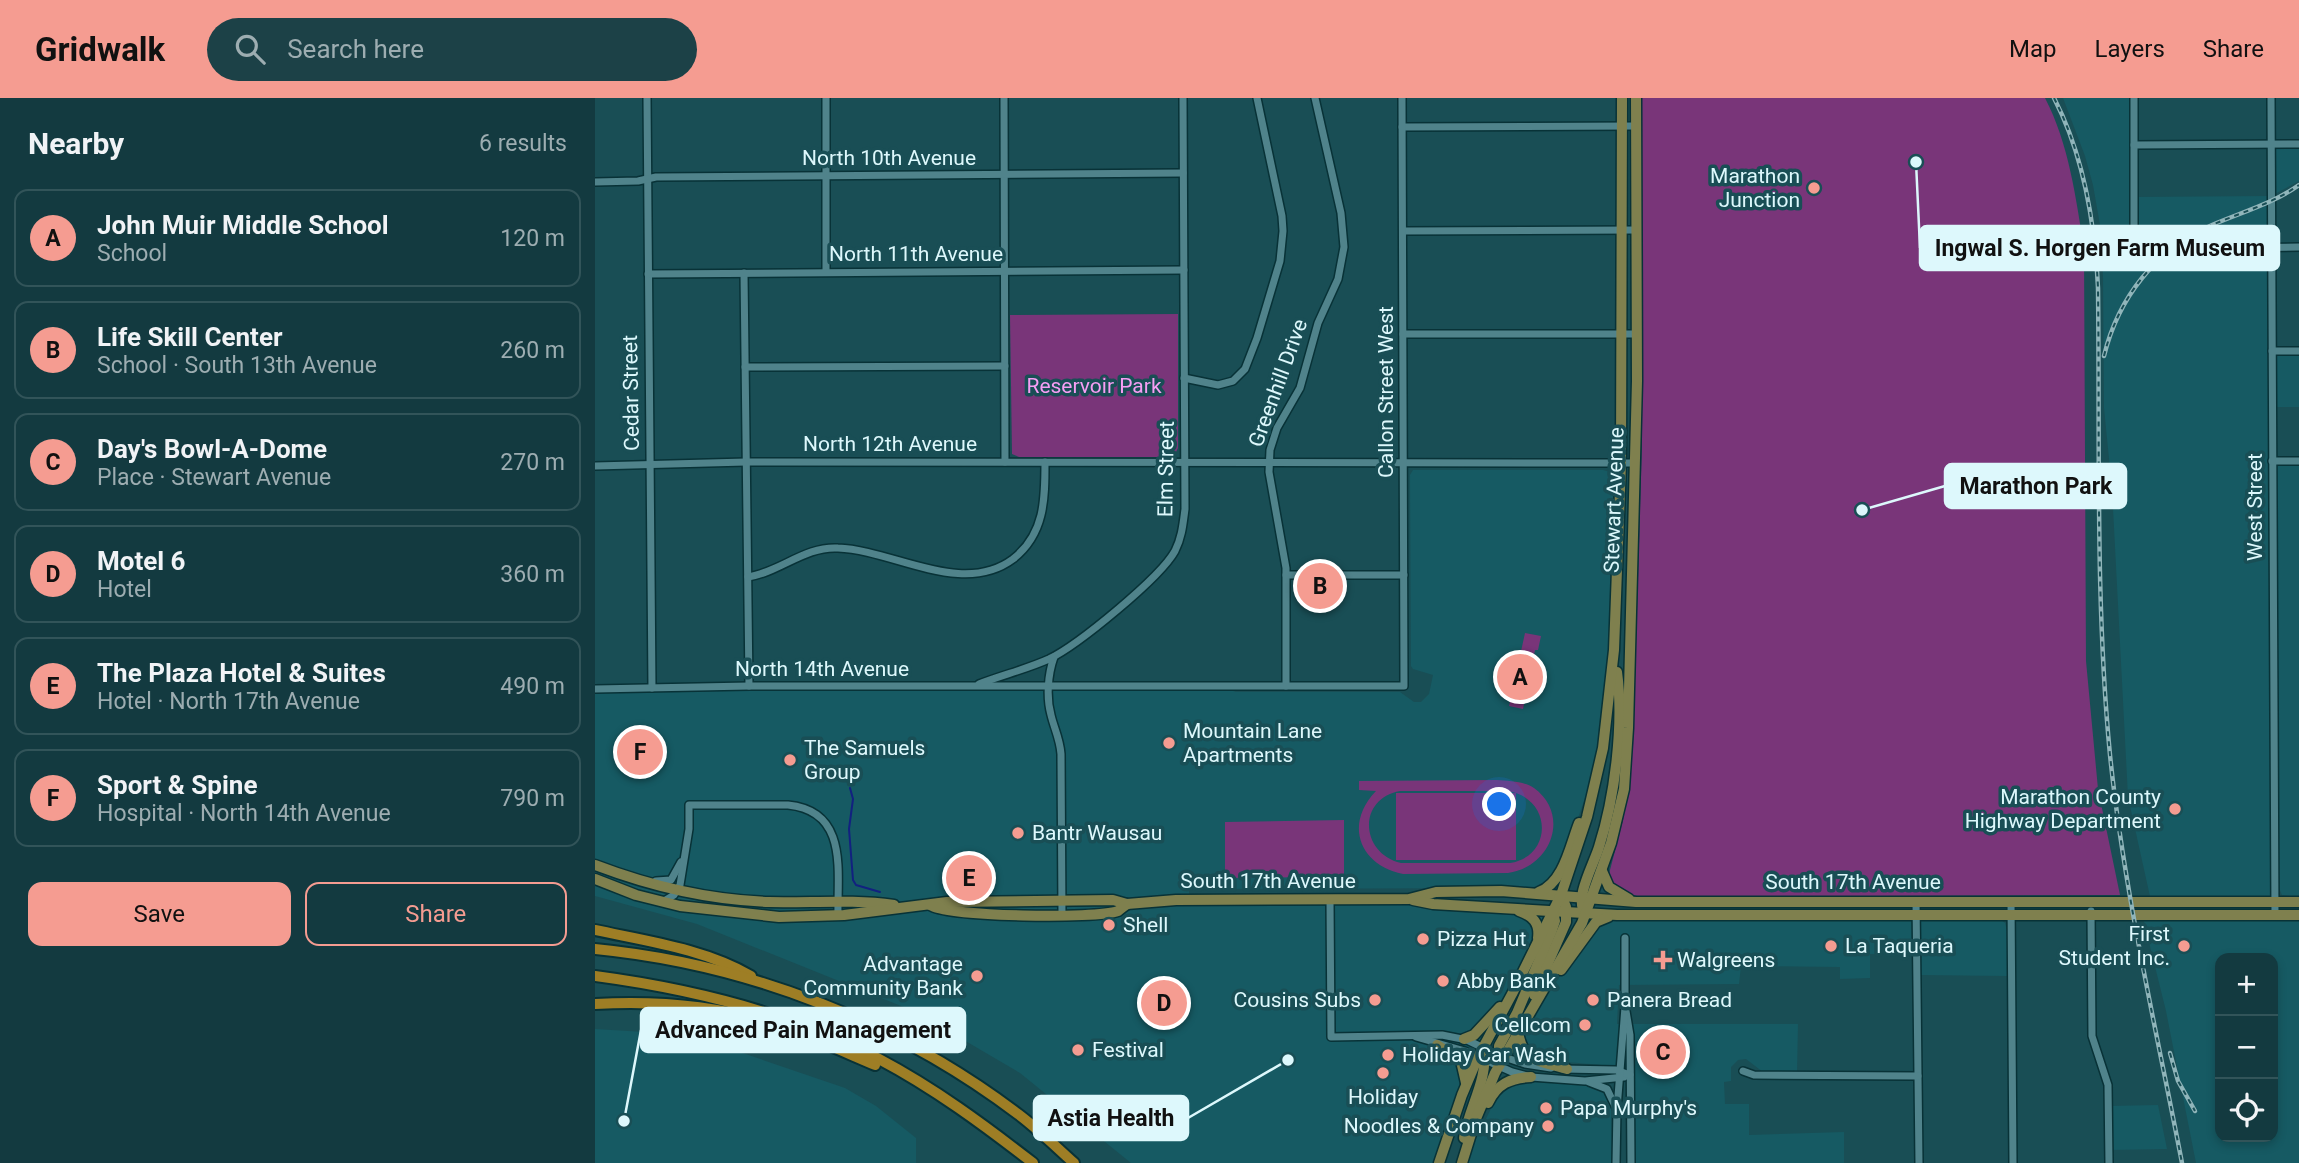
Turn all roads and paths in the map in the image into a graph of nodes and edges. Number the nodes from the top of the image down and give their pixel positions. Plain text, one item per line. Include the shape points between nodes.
1 (647, 98) edge
2 (825, 98) edge
3 (1004, 98) edge
4 (1183, 98) edge
5 (1257, 98) edge
6 (1315, 98) edge
7 (1402, 98) edge
8 (1622, 98) edge
9 (1636, 98) edge
10 (2134, 98) edge
11 (2271, 98) edge
12 (1402, 127) junction
13 (1622, 127) junction
14 (1636, 127) junction
15 (2271, 144) junction
16 (2299, 144) edge
17 (2134, 145) junction
18 (1183, 173) junction
19 (1004, 174) junction
20 (825, 176) junction
21 (647, 179) junction
22 (595, 182) edge
23 (1622, 230) junction
24 (1637, 230) junction
25 (1403, 231) junction
26 (2299, 247) edge
27 (2271, 248) junction
28 (1184, 270) junction
29 (1005, 271) junction
30 (826, 272) junction
31 (744, 273) junction
32 (648, 274) junction
33 (1403, 334) junction
34 (1622, 334) junction
35 (1637, 334) junction
36 (2272, 351) junction
37 (2299, 351) edge
38 (1005, 366) junction
39 (745, 367) junction
40 (1184, 378) junction
41 (2272, 461) junction
42 (2299, 461) edge
43 (747, 462) junction
44 (1006, 462) junction
45 (1045, 462) junction
46 (1184, 463) junction
47 (1268, 463) junction
48 (1404, 463) junction
49 (1621, 463) junction
50 (1635, 463) junction
51 (649, 464) junction
52 (595, 466) edge
53 (1286, 575) junction
54 (1404, 575) junction
55 (748, 578) junction
56 (1614, 650) junction
57 (1054, 656) junction
58 (749, 686) junction
59 (974, 686) junction
60 (1049, 686) junction
61 (1286, 686) junction
62 (1404, 686) joint
63 (652, 688) junction
64 (595, 689) edge
65 (1596, 784) junction
66 (683, 858) junction
67 (595, 865) edge
68 (1602, 870) junction
69 (595, 879) edge
70 (641, 881) junction
71 (678, 890) junction
72 (1535, 893) junction
73 (1561, 895) junction
74 (1586, 897) junction
75 (1409, 899) junction
76 (1330, 900) junction
77 (2091, 900) junction
78 (1062, 901) junction
79 (1916, 901) junction
80 (2011, 901) junction
81 (662, 902) junction
82 (838, 902) junction
83 (1636, 902) junction
84 (2274, 902) junction
85 (2299, 902) edge
86 (1127, 904) junction
87 (930, 905) junction
88 (904, 906) junction
89 (1512, 908) junction
90 (1553, 911) junction
91 (1566, 912) junction
92 (1585, 913) junction
93 (2011, 914) junction
94 (2091, 914) junction
95 (838, 915) junction
96 (1062, 915) junction
97 (1617, 915) junction
98 (1917, 915) junction
99 (2299, 915) edge
100 (2275, 916) junction
101 (595, 930) edge
102 (1625, 938) dead end
103 (1538, 943) junction
104 (595, 949) edge
105 (595, 976) edge
106 (759, 981) junction
107 (1542, 991) junction
108 (1512, 994) junction
109 (595, 1004) edge
110 (1625, 1007) junction
111 (1529, 1013) junction
112 (1518, 1032) junction
113 (1415, 1037) junction
114 (1464, 1039) junction
115 (1437, 1045) junction
116 (1482, 1055) junction
117 (1500, 1060) junction
118 (1567, 1069) junction
119 (1743, 1071) dead end
120 (1620, 1074) junction
121 (1630, 1075) junction
122 (1918, 1076) junction
123 (1531, 1077) junction
124 (1585, 1081) junction
125 (916, 1082) junction
126 (1466, 1083) junction
127 (1617, 1112) junction
128 (1033, 1126) junction
129 (1468, 1141) junction
130 (1462, 1161) edge
131 (1031, 1162) edge
132 (1074, 1163) edge
133 (1084, 1163) edge
134 (1439, 1163) edge
135 (1616, 1163) edge
136 (1631, 1163) edge
137 (1919, 1163) edge
138 (2013, 1163) edge
139 (2109, 1163) edge

1 - 21 street, Cedar Street
2 - 20 street
3 - 19 street
4 - 18 street, Elm Street
5 - 40 street via 1282,216 1280,261 1254,347 1240,375 1218,385
6 - 47 street, Greenhill Drive via 1344,230 1342,265 1318,323 1300,388 1273,437
7 - 12 street, Callon Street West
8 - 13 main road, Stewart Avenue
9 - 14 main road, Stewart Avenue
10 - 17 street
11 - 15 street, West Street
12 - 13 street
12 - 25 street, Callon Street West
13 - 14 street
13 - 23 main road, Stewart Avenue
14 - 24 main road, Stewart Avenue
15 - 16 street
15 - 17 street
15 - 27 street, West Street
17 - 27 street via 2134,249
18 - 19 street, North 10th Avenue
18 - 28 street, Elm Street
19 - 20 street, North 10th Avenue
19 - 29 street
20 - 21 street, North 10th Avenue
20 - 30 street
21 - 22 street, North 10th Avenue
21 - 32 street, Cedar Street
23 - 24 street
23 - 25 street
23 - 34 main road, Stewart Avenue
24 - 35 main road, Stewart Avenue
25 - 33 street, Callon Street West
26 - 27 street
27 - 36 street, West Street
28 - 29 street, North 11th Avenue
28 - 40 street, Elm Street
29 - 30 street, North 11th Avenue
29 - 38 street
30 - 31 street, North 11th Avenue
31 - 32 street, North 11th Avenue
31 - 39 street
32 - 51 street, Cedar Street
33 - 34 street
33 - 48 street, Callon Street West
34 - 35 street
34 - 49 main road, Stewart Avenue
35 - 50 main road, Stewart Avenue
36 - 37 street
36 - 41 street, West Street
38 - 39 street
38 - 44 street
39 - 43 street
40 - 46 street, Elm Street
41 - 42 street
41 - 84 street, West Street
43 - 44 street, North 12th Avenue
43 - 51 street, North 12th Avenue
43 - 55 street
44 - 45 street, North 12th Avenue
45 - 46 street, North 12th Avenue
45 - 55 street via 1044,506 1035,533 1014,558 993,570 959,574 829,548
46 - 47 street, North 12th Avenue
46 - 57 street, Elm Street via 1184,518 1174,552 1152,579
47 - 48 street, North 12th Avenue
47 - 53 street, Greenhill Drive
48 - 49 street, North 12th Avenue
48 - 54 street, Callon Street West
49 - 50 street, North 12th Avenue
49 - 56 main road, Stewart Avenue
50 - 68 main road, Stewart Avenue via 1627,760 1616,825
51 - 52 street, North 12th Avenue
51 - 63 street, Cedar Street
53 - 54 street
53 - 61 street, Greenhill Drive
54 - 62 street, Callon Street West
55 - 58 street
56 - 65 main road, Stewart Avenue
56 - 74 main road via 1619,697 1612,789
57 - 59 street, Elm Street
57 - 60 street
58 - 59 street, North 14th Avenue
58 - 63 street, North 14th Avenue
59 - 60 street, North 14th Avenue
60 - 61 street, North 14th Avenue
60 - 78 street via 1049,710 1061,754
61 - 62 street, North 14th Avenue
63 - 64 street, North 14th Avenue
65 - 72 main road via 1559,872 1548,887
65 - 73 main road, Stewart Avenue
66 - 70 street via 670,881
66 - 71 street
66 - 82 street via 689,805 804,808 823,821 834,839
67 - 70 main road
68 - 74 main road, Stewart Avenue
68 - 83 main road via 1611,889
69 - 81 main road
70 - 71 main road
71 - 81 street
71 - 82 main road via 759,901
72 - 73 main road, South 17th Avenue
72 - 75 main road, South 17th Avenue via 1436,892
73 - 74 main road, South 17th Avenue
73 - 90 main road, Stewart Avenue
73 - 91 main road
74 - 83 main road, South 17th Avenue
74 - 92 main road
75 - 76 main road, South 17th Avenue
75 - 89 main road, South 17th Avenue
76 - 86 main road, South 17th Avenue
76 - 113 street via 1331,1037
77 - 80 main road, South 17th Avenue
77 - 84 main road, South 17th Avenue
77 - 94 street
78 - 86 main road, South 17th Avenue
78 - 87 main road, South 17th Avenue
78 - 96 street
79 - 80 main road, South 17th Avenue
79 - 83 main road, South 17th Avenue
79 - 98 street
80 - 93 street
81 - 95 main road via 757,916
82 - 88 main road
82 - 95 street
84 - 85 main road, South 17th Avenue
84 - 100 street, West Street
86 - 96 main road, South 17th Avenue via 1117,911
87 - 88 main road
87 - 96 main road, South 17th Avenue via 970,914
88 - 95 main road
89 - 90 main road, South 17th Avenue
89 - 103 main road via 1536,921
90 - 91 main road, South 17th Avenue
90 - 103 main road
90 - 117 main road via 1552,930 1499,1046
91 - 92 main road, South 17th Avenue
91 - 111 main road
92 - 97 main road, South 17th Avenue
92 - 107 main road
93 - 94 main road, South 17th Avenue
93 - 98 main road, South 17th Avenue
93 - 138 street
94 - 100 main road, South 17th Avenue
94 - 139 street via 2092,1036 2108,1085
97 - 98 main road, South 17th Avenue
97 - 107 main road via 1595,923
98 - 122 street
99 - 100 main road, South 17th Avenue
101 - 106 highway via 698,955
102 - 110 street
103 - 108 main road
104 - 106 highway via 665,959
105 - 125 highway via 710,997 791,1021 855,1048
106 - 128 highway via 902,1040 968,1079
107 - 111 main road
108 - 114 main road via 1479,1030
108 - 116 main road
109 - 125 highway via 663,1003 761,1020
110 - 120 street
110 - 121 street
111 - 112 main road
112 - 117 main road
112 - 118 main road via 1526,1055
113 - 114 street via 1435,1034
113 - 115 street
114 - 116 street
115 - 116 street
115 - 126 main road via 1461,1061
116 - 117 street
116 - 117 street
116 - 126 main road
116 - 130 main road
117 - 118 street
117 - 123 street
117 - 129 main road
118 - 120 street
119 - 122 street via 1754,1075
120 - 121 street
120 - 124 street
120 - 127 street
121 - 136 street
122 - 137 street
123 - 124 street
123 - 129 main road via 1498,1088
124 - 127 street via 1607,1089
125 - 131 highway
126 - 134 main road
127 - 135 street
128 - 132 highway
128 - 133 highway
129 - 130 main road

